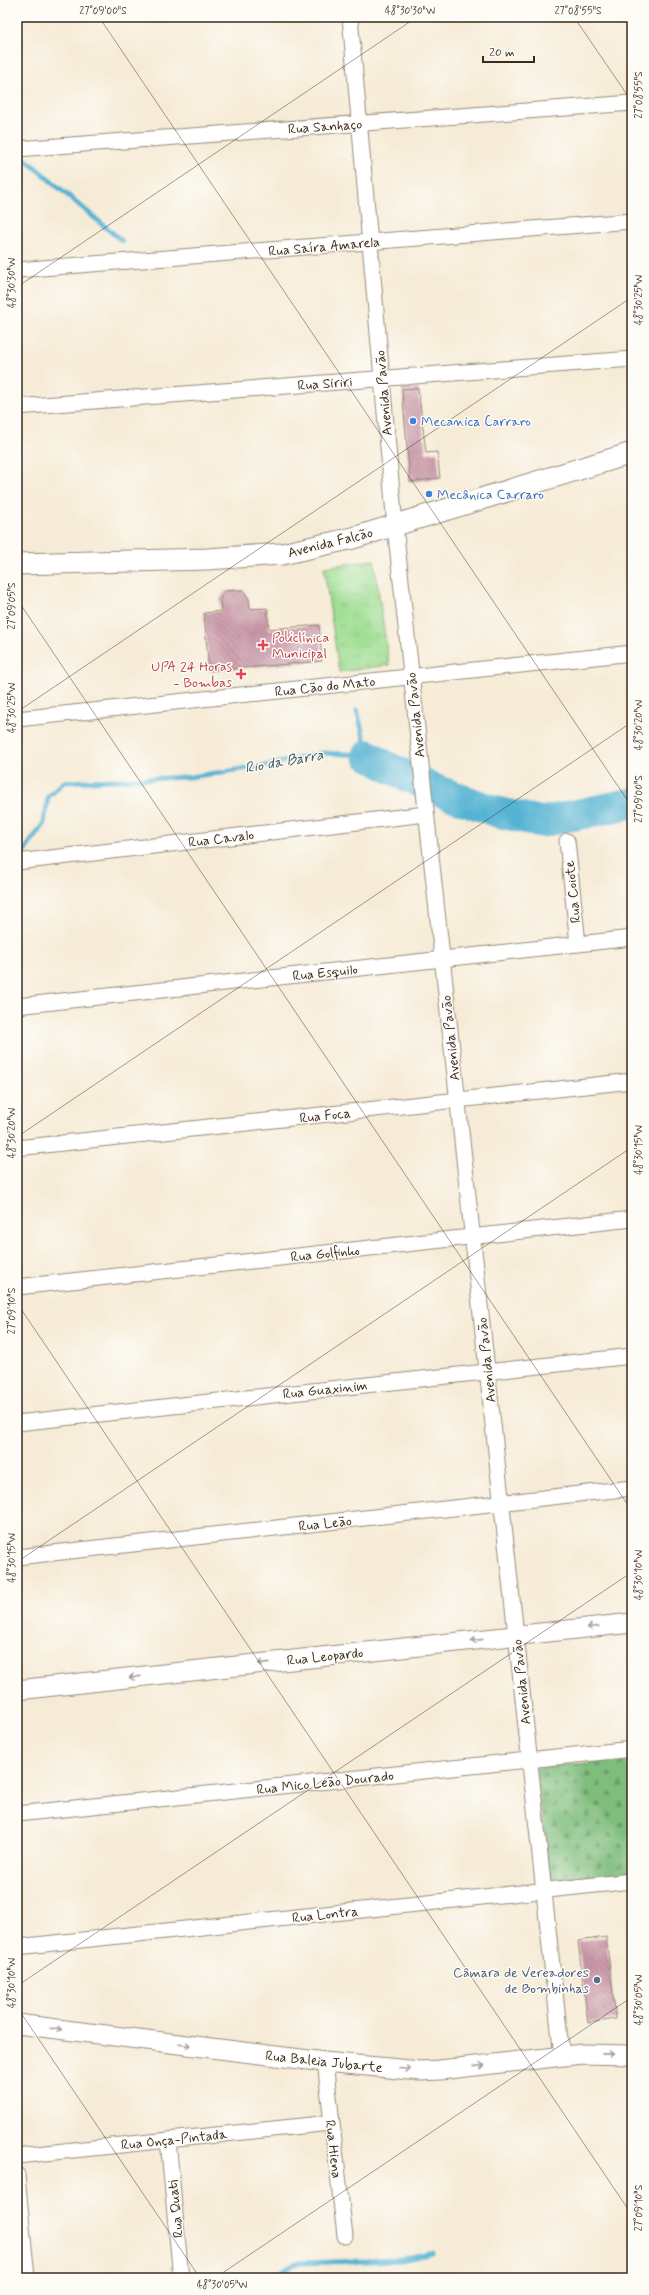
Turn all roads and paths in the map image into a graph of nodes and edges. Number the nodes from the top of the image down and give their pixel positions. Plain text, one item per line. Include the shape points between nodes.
1 (350, 17) edge
2 (632, 103) edge
3 (360, 124) junction
4 (17, 149) edge
5 (632, 221) edge
6 (370, 242) junction
7 (17, 270) edge
8 (632, 359) edge
9 (382, 379) junction
10 (17, 407) edge
11 (632, 453) edge
12 (395, 526) junction
13 (17, 564) edge
14 (632, 654) edge
15 (411, 677) junction
16 (17, 719) edge
17 (426, 814) junction
18 (567, 841) dead end
19 (19, 862) edge
20 (632, 938) edge
21 (578, 944) junction
22 (442, 959) junction
23 (17, 1006) edge
24 (632, 1081) edge
25 (457, 1100) junction
26 (17, 1148) edge
27 (632, 1219) edge
28 (472, 1236) junction
29 (17, 1287) edge
30 (632, 1356) edge
31 (487, 1372) junction
32 (17, 1423) edge
33 (632, 1488) edge
34 (501, 1503) junction
35 (17, 1557) edge
36 (632, 1623) edge
37 (516, 1636) junction
38 (17, 1690) edge
39 (632, 1749) edge
40 (529, 1760) junction
41 (17, 1814) edge
42 (632, 1881) edge
43 (544, 1890) junction
44 (17, 1947) edge
45 (17, 2024) edge
46 (632, 2055) edge
47 (562, 2057) junction
48 (325, 2062) junction
49 (330, 2123) junction
50 (168, 2140) junction
51 (17, 2156) edge
52 (17, 2175) edge
53 (345, 2236) dead end
54 (27, 2278) edge
55 (181, 2278) edge

1 - 3 street, Avenida Pavão
2 - 3 street, Rua Sanhaço
3 - 4 street, Rua Sanhaço
3 - 6 street, Avenida Pavão
5 - 6 street, Rua Saíra Amarela
6 - 7 street, Rua Saíra Amarela
6 - 9 street, Avenida Pavão
8 - 9 street, Rua Siriri
9 - 10 street, Rua Siriri
9 - 12 street, Avenida Pavão
11 - 12 main road, Avenida Falcão
12 - 13 main road, Avenida Falcão via 318,548 282,554 207,559
12 - 15 street, Avenida Pavão
14 - 15 street, Rua Cão do Mato
15 - 16 street, Rua Cão do Mato
15 - 17 street, Avenida Pavão
17 - 19 street, Rua Cavalo
17 - 22 street, Avenida Pavão
18 - 21 street, Rua Coiote
20 - 21 street, Rua Esquilo
21 - 22 street, Rua Esquilo
22 - 23 street, Rua Esquilo
22 - 25 street, Avenida Pavão
24 - 25 street, Rua Foca
25 - 26 street, Rua Foca
25 - 28 street, Avenida Pavão
27 - 28 street, Rua Golfinho
28 - 29 street, Rua Golfinho
28 - 31 street, Avenida Pavão
30 - 31 street, Rua Guaxinim
31 - 32 street, Rua Guaxinim
31 - 34 street, Avenida Pavão
33 - 34 street, Rua Leão
34 - 35 street, Rua Leão
34 - 37 street, Avenida Pavão
36 -> 37 street, Rua Leopardo
37 -> 38 street, Rua Leopardo
37 - 40 street, Avenida Pavão
39 - 40 street, Rua Mico Leão Dourado
40 - 41 street, Rua Mico Leão Dourado
40 - 43 street, Avenida Pavão
42 - 43 street, Rua Lontra
43 - 44 street, Rua Lontra
43 - 47 street, Avenida Pavão
45 -> 48 street, Rua Baleia Jubarte
47 -> 46 street, Rua Baleia Jubarte via 582,2054
48 -> 47 street, Rua Baleia Jubarte via 420,2071
48 - 49 street, Rua Hiena
49 - 50 street, Rua Onça-Pintada
49 - 53 street, Rua Hiena
50 - 51 street, Rua Onça-Pintada
50 - 55 street, Rua Quati
52 - 54 street

